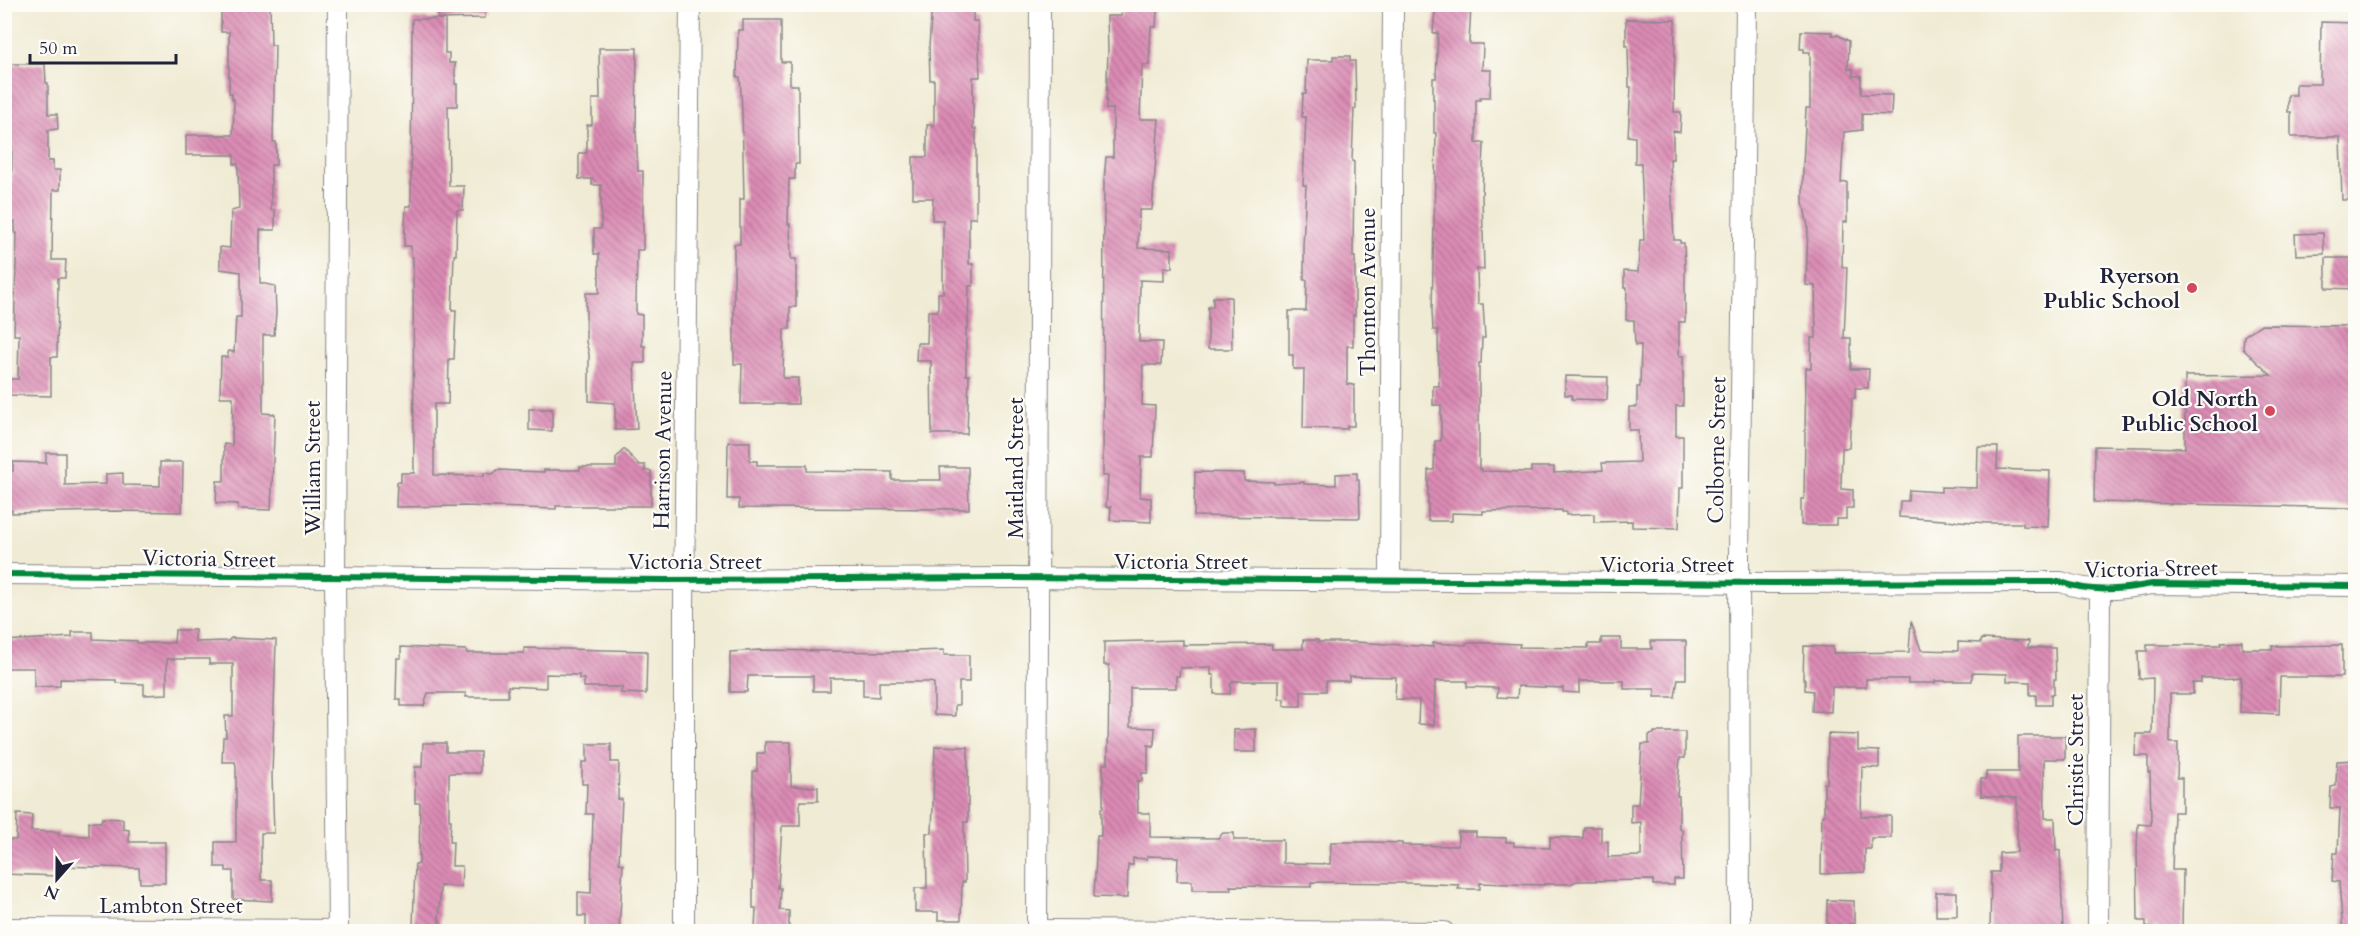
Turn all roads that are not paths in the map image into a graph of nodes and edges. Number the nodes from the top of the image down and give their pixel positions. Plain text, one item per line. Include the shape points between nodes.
1 (338, 4) edge
2 (690, 4) edge
3 (1040, 4) edge
4 (1393, 4) edge
5 (1746, 4) edge
6 (4, 574) edge
7 (335, 577) junction
8 (684, 579) junction
9 (1038, 579) junction
10 (1390, 579) junction
11 (1739, 582) junction
12 (2355, 586) edge
13 (2100, 590) junction
14 (4, 928) edge
15 (338, 931) edge
16 (1037, 931) edge
17 (684, 932) edge
18 (1444, 932) edge
19 (1740, 932) edge
20 (2098, 932) edge

1 - 7 street, William Street
2 - 8 street, Harrison Avenue
3 - 9 street, Maitland Street
4 - 10 street, Thornton Avenue
5 - 11 street, Colborne Street
6 - 7 street, Victoria Street
7 - 8 street, Victoria Street
7 - 15 street, William Street
8 - 9 street, Victoria Street
8 - 17 street, Harrison Avenue
9 - 10 street, Victoria Street
9 - 16 street, Maitland Street
10 - 11 street, Victoria Street
11 - 13 street, Victoria Street via 2061,582 2082,590
11 - 19 street, Colborne Street
12 - 13 street, Victoria Street via 2152,584
13 - 20 street, Christie Street
14 - 15 street, Lambton Street
16 - 18 street

